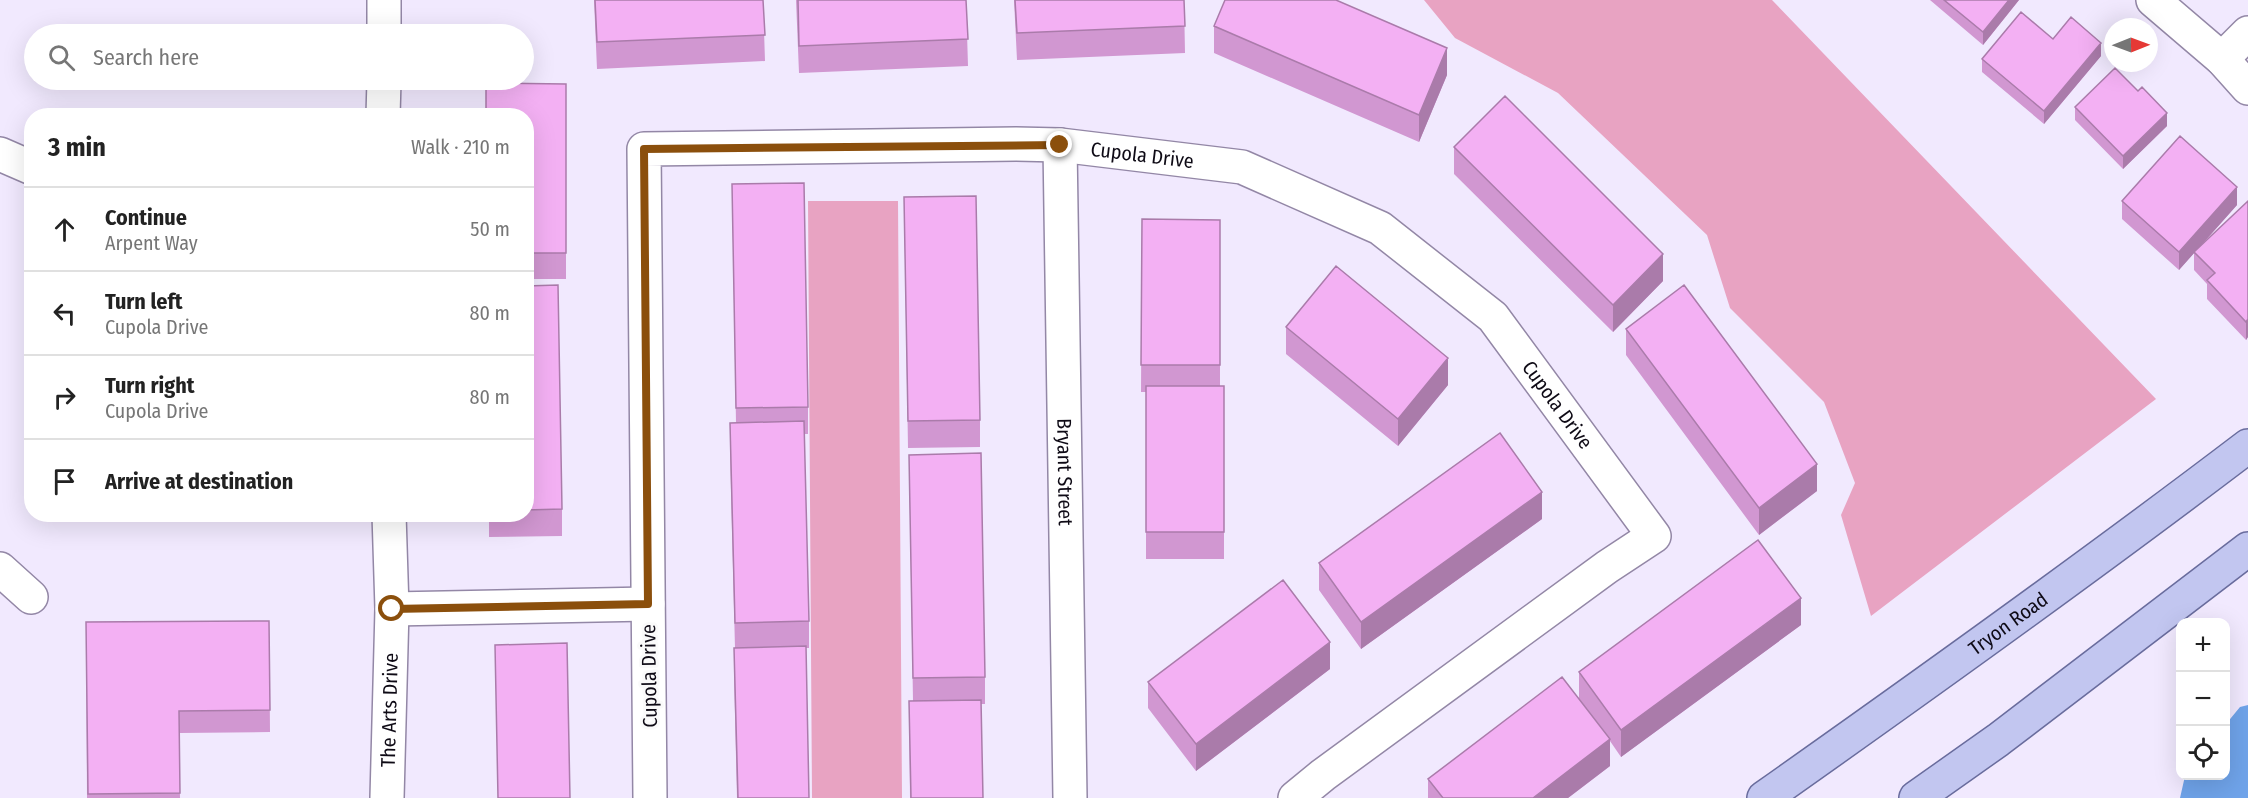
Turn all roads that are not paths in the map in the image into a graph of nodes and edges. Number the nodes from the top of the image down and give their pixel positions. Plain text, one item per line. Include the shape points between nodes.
1 (384, 0) edge
2 (2153, 0) edge
3 (384, 24) edge
4 (2248, 33) edge
5 (2222, 59) junction
6 (2248, 88) edge
7 (384, 90) edge
8 (383, 108) edge
9 (1060, 145) junction
10 (0, 154) edge
11 (24, 164) edge
12 (2248, 446) edge
13 (389, 522) edge
14 (2248, 549) edge
15 (0, 569) edge
16 (31, 597) dead end
17 (648, 604) junction
18 (392, 609) junction
19 (1331, 787) edge
20 (387, 798) edge
21 (650, 798) edge
22 (1070, 798) edge
23 (1295, 798) edge
24 (1764, 798) edge
25 (1916, 798) edge

1 - 3 street
2 - 5 street
4 - 5 street
5 - 6 street
7 - 8 street
9 - 17 street, Cupola Drive via 644,149
9 - 19 street, Cupola Drive via 1242,167 1380,228 1493,316 1654,536 1607,567
9 - 22 street, Bryant Street
10 - 11 street
12 - 24 main road, Tryon Road
13 - 18 street, The Arts Drive
14 - 25 main road
15 - 16 street
17 - 18 street
17 - 21 street, Cupola Drive
18 - 20 street, The Arts Drive
19 - 23 street, Cupola Drive

